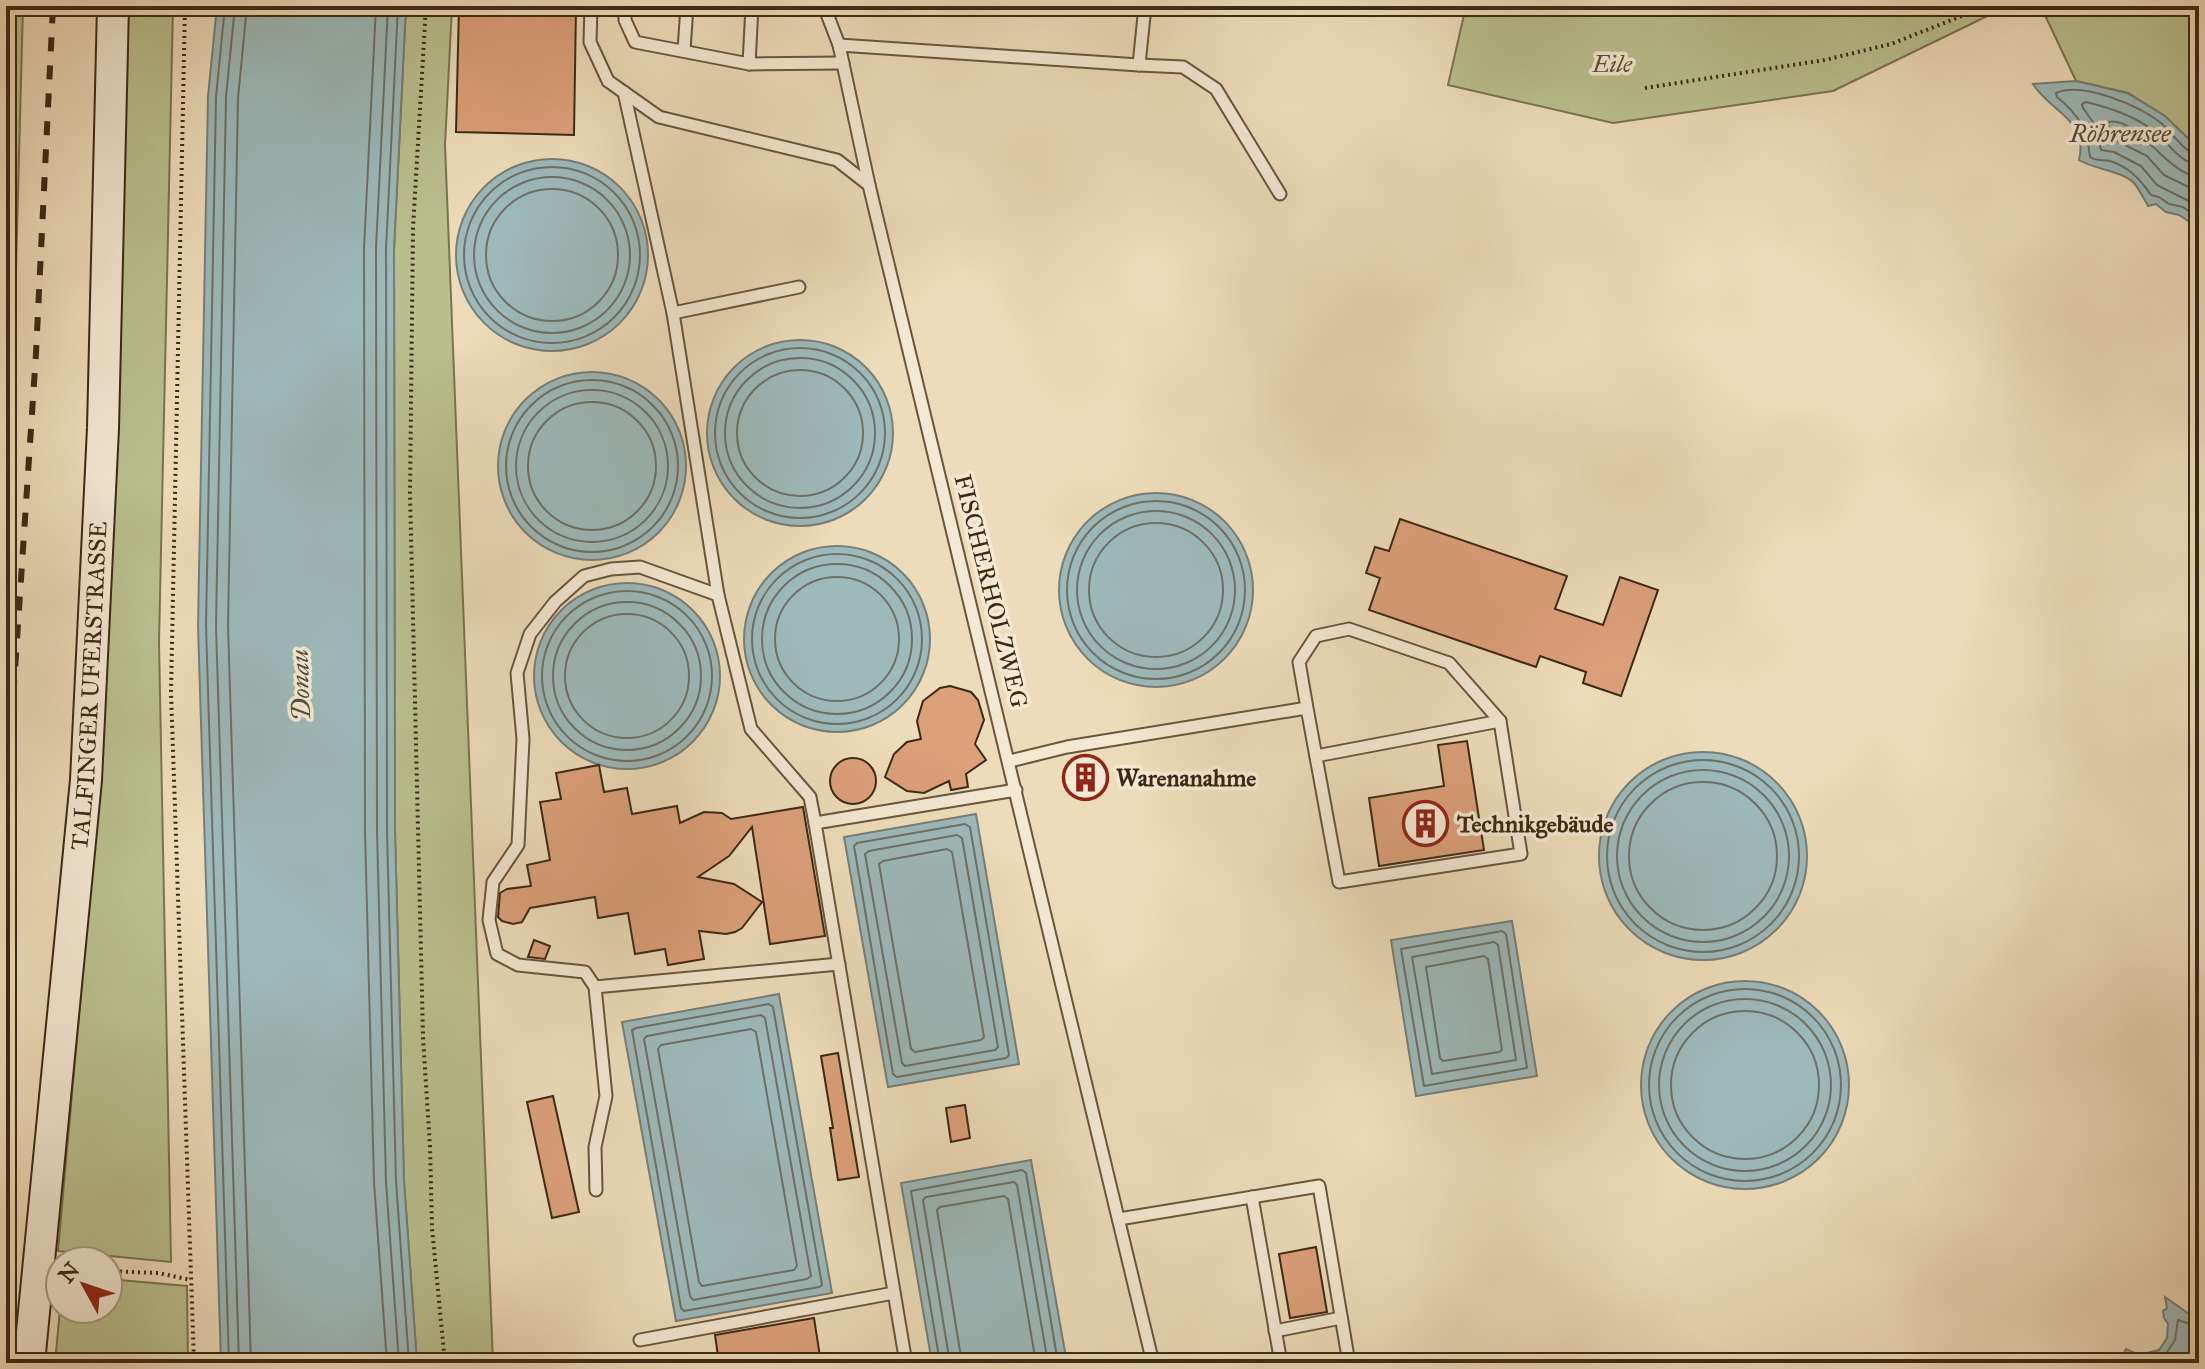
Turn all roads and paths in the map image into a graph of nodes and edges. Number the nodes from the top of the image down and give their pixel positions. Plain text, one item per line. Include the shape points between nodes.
1 (113, 6) edge
2 (185, 6) edge
3 (426, 6) edge
4 (591, 6) edge
5 (625, 6) edge
6 (687, 6) edge
7 (752, 6) edge
8 (824, 6) edge
9 (1145, 6) edge
10 (1987, 6) edge
11 (839, 45) junction
12 (684, 50) junction
13 (843, 63) junction
14 (749, 64) junction
15 (1139, 65) junction
16 (1645, 88) dead end
17 (624, 92) junction
18 (869, 185) junction
19 (1280, 194) dead end
20 (799, 287) dead end
21 (673, 313) junction
22 (718, 595) junction
23 (1307, 708) junction
24 (1500, 721) junction
25 (1316, 756) junction
26 (1010, 761) junction
27 (1016, 790) junction
28 (815, 823) junction
29 (839, 964) junction
30 (595, 987) junction
31 (596, 1190) dead end
32 (1252, 1197) junction
33 (1119, 1219) junction
34 (124, 1272) edge
35 (191, 1280) junction
36 (894, 1293) junction
37 (1341, 1318) junction
38 (1275, 1331) junction
39 (640, 1340) dead end
40 (29, 1363) edge
41 (194, 1363) edge
42 (445, 1363) edge
43 (906, 1363) edge
44 (1153, 1363) edge
45 (1281, 1363) edge
46 (1349, 1363) edge

1 - 40 street, TALFINGER UFERSTRASSE via 103,428 86,780
2 - 35 path via 171,692
3 - 42 path via 413,228 410,540 423,1037
4 - 17 lane via 590,42 608,81
5 - 12 lane via 635,42
6 - 12 lane
7 - 14 lane
8 - 11 lane, FISCHERHOLZWEG
9 - 15 lane
10 - 16 path via 1891,44 1825,60
11 - 13 lane, FISCHERHOLZWEG
11 - 15 lane
12 - 14 lane
13 - 14 lane
13 - 18 lane, FISCHERHOLZWEG
15 - 19 lane via 1183,67 1216,89
17 - 18 lane via 659,117 837,160
17 - 21 lane
18 - 26 lane, FISCHERHOLZWEG
20 - 21 lane
21 - 22 lane
22 - 28 lane via 751,729 810,797
22 - 30 lane via 640,567 584,576 530,634 517,673 523,739 518,845 493,882 489,920 497,954 518,965 585,972
23 - 24 lane via 1299,662 1316,636 1349,629 1449,663
23 - 25 lane
23 - 26 lane
24 - 25 lane
24 - 25 lane via 1521,854 1339,882
26 - 27 lane, FISCHERHOLZWEG
27 - 28 lane
27 - 33 lane, FISCHERHOLZWEG
28 - 29 lane
29 - 30 lane
29 - 36 lane
30 - 31 lane via 606,1096 595,1147
32 - 33 lane
32 - 37 lane via 1319,1186
32 - 38 lane
33 - 44 lane, FISCHERHOLZWEG
34 - 35 path
35 - 41 path
36 - 39 lane
36 - 43 lane
37 - 38 lane
37 - 46 lane
38 - 45 lane

